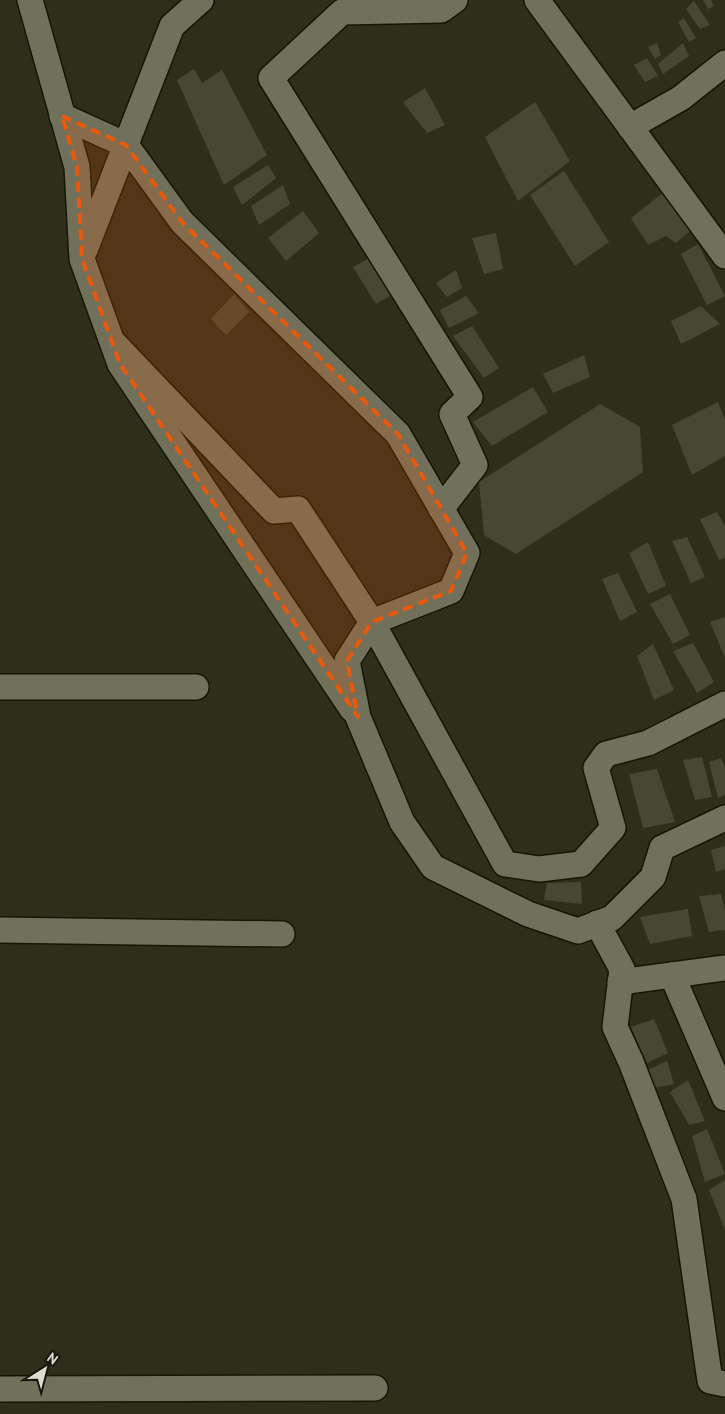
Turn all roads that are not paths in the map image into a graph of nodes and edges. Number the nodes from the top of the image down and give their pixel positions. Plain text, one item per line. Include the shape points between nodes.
1 (30, 0) edge
2 (201, 0) edge
3 (454, 0) edge
4 (537, 0) edge
5 (725, 63) edge
6 (62, 116) junction
7 (630, 127) junction
8 (126, 145) junction
9 (725, 256) edge
10 (82, 259) junction
11 (112, 341) junction
12 (442, 509) junction
13 (372, 622) junction
14 (0, 687) edge
15 (196, 687) dead end
16 (725, 704) edge
17 (358, 717) junction
18 (725, 818) edge
19 (597, 924) junction
20 (0, 930) edge
21 (282, 934) dead end
22 (725, 968) edge
23 (672, 975) junction
24 (620, 982) junction
25 (725, 1098) edge
26 (725, 1384) edge
27 (0, 1388) edge
28 (374, 1388) dead end

1 - 6 street
2 - 8 street via 172,26
3 - 12 street via 441,10 342,12 270,78 470,397 452,414 475,465
4 - 7 street
5 - 7 street via 681,98
6 - 8 street
6 - 10 street via 77,167
7 - 9 street
8 - 10 street
8 - 12 street via 182,222 398,434
10 - 11 street
11 - 13 street via 274,511 298,509
11 - 17 street via 120,364
12 - 13 street via 467,553 452,591
13 - 16 street via 505,864 538,869 581,864 613,828 596,768 606,754 648,743
13 - 17 street via 347,661
14 - 15 street
17 - 19 street via 402,822 433,867 528,914 578,931
18 - 19 street via 662,848 653,877 612,918
19 - 24 street via 622,969
20 - 21 street
22 - 23 street
23 - 24 street
23 - 25 street
24 - 26 street via 615,1027 684,1199 710,1381
27 - 28 street

